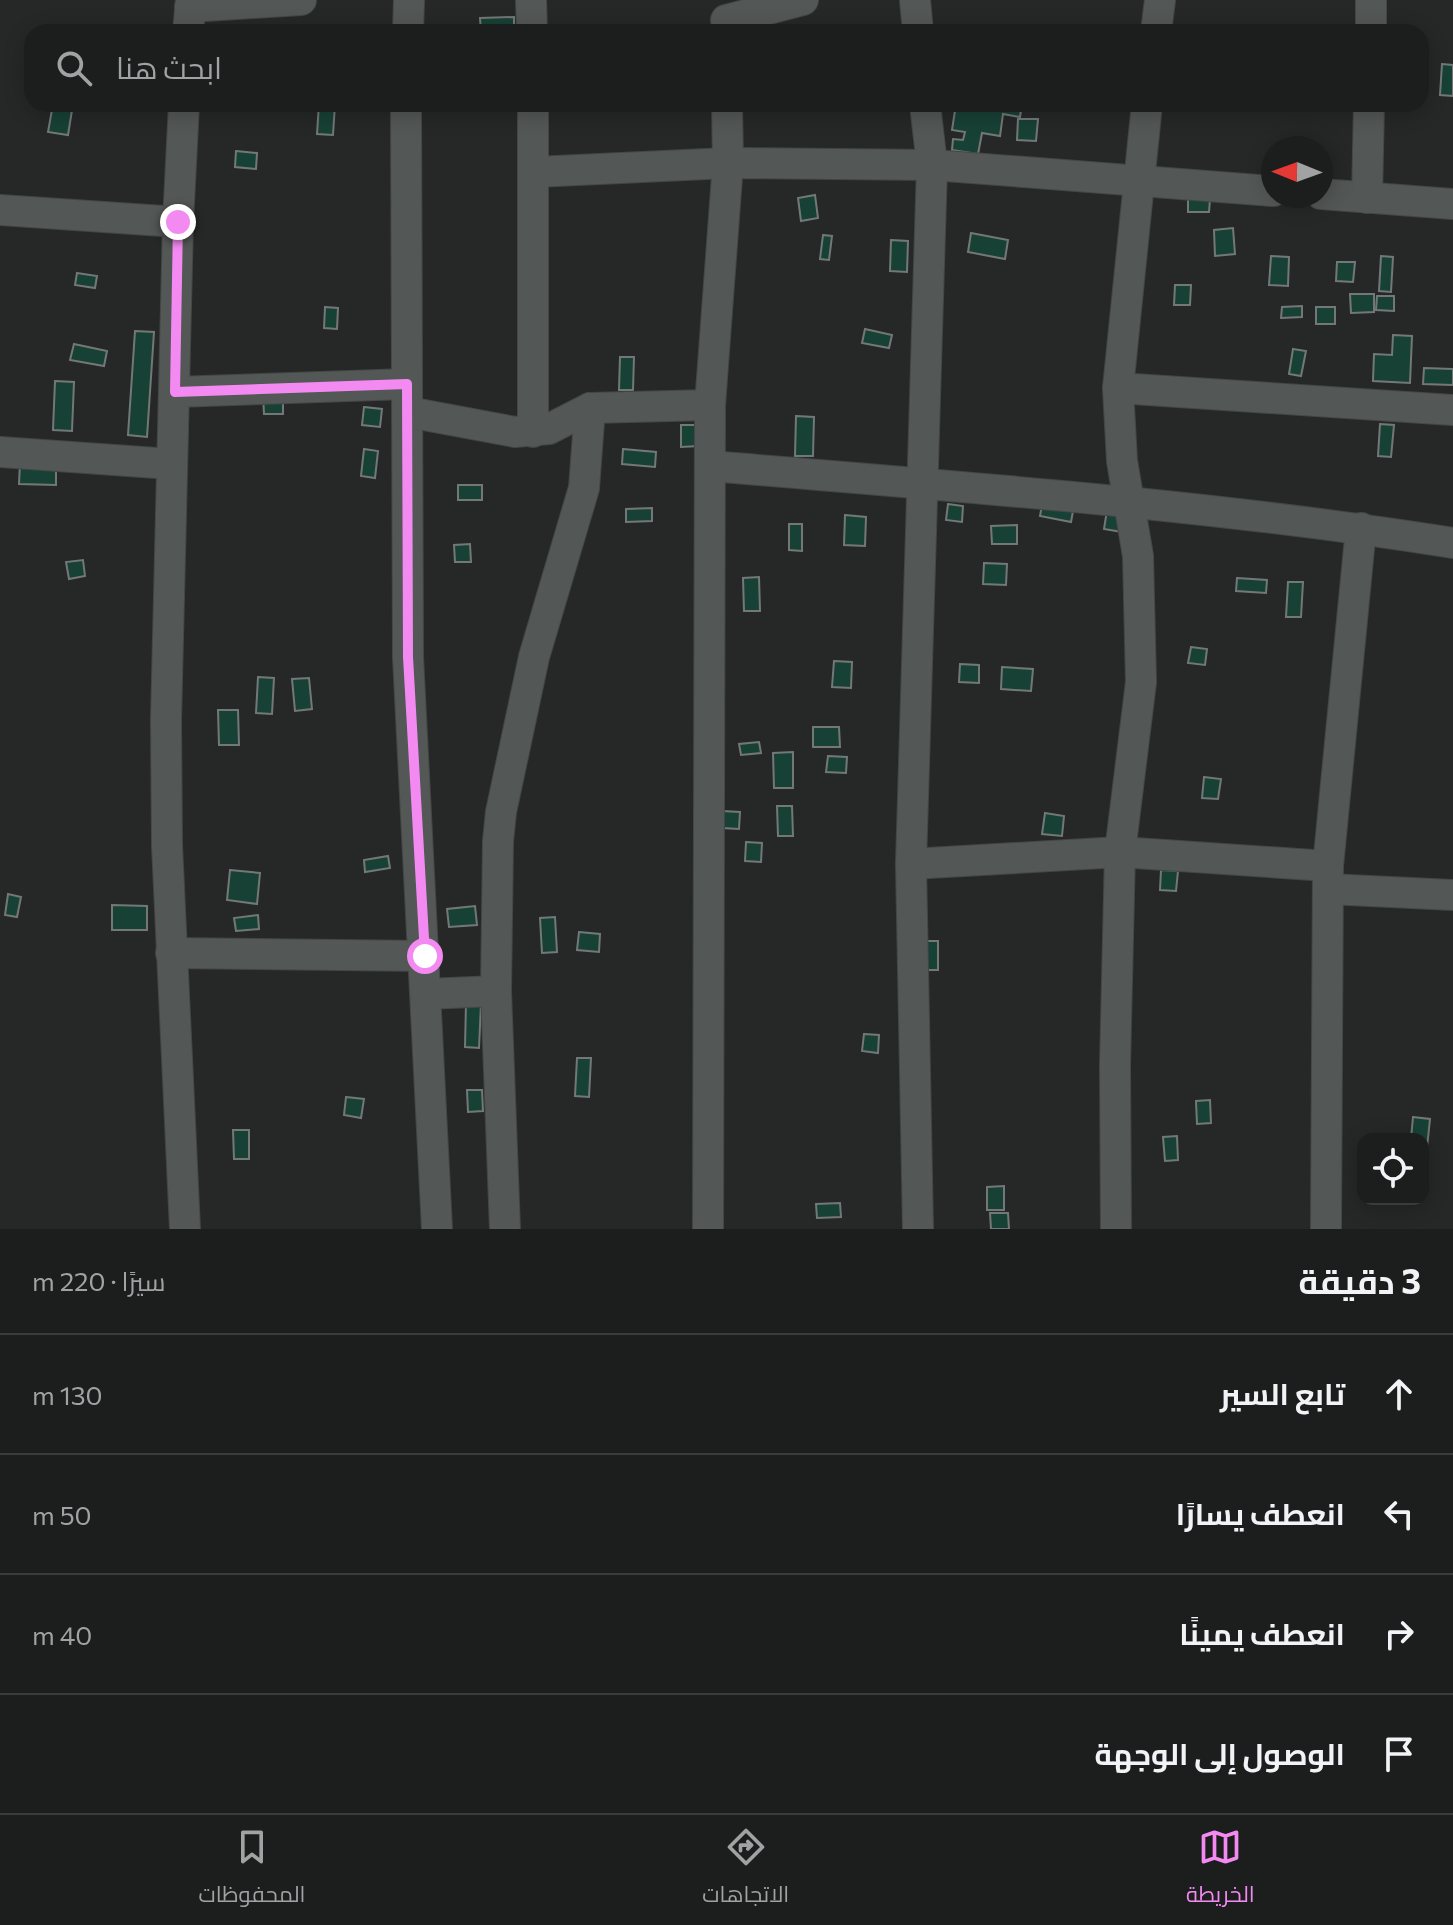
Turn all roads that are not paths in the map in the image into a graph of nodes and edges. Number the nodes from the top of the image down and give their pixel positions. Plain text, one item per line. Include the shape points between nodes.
1 (301, 0) edge
2 (409, 0) edge
3 (531, 0) edge
4 (803, 0) edge
5 (915, 0) edge
6 (1160, 0) edge
7 (1371, 0) edge
8 (190, 13) edge
9 (726, 17) edge
10 (408, 24) edge
11 (532, 24) edge
12 (917, 24) edge
13 (1157, 24) edge
14 (1371, 24) edge
15 (184, 112) edge
16 (406, 112) edge
17 (533, 112) edge
18 (727, 112) edge
19 (926, 112) edge
20 (1146, 112) edge
21 (1369, 112) edge
22 (728, 163) junction
23 (932, 165) junction
24 (535, 172) junction
25 (1137, 182) junction
26 (1261, 190) edge
27 (1333, 195) edge
28 (1367, 198) junction
29 (1453, 204) edge
30 (0, 210) edge
31 (178, 222) junction
32 (1118, 388) junction
33 (175, 392) junction
34 (408, 398) junction
35 (710, 405) junction
36 (590, 408) junction
37 (1453, 410) edge
38 (533, 432) junction
39 (0, 452) edge
40 (171, 464) junction
41 (711, 466) junction
42 (923, 484) junction
43 (1130, 503) junction
44 (1361, 528) junction
45 (1453, 543) edge
46 (1120, 852) junction
47 (911, 864) junction
48 (1328, 878) junction
49 (1453, 895) edge
50 (171, 953) junction
51 (425, 956) junction
52 (496, 991) junction
53 (426, 994) junction
54 (185, 1229) edge
55 (437, 1229) edge
56 (505, 1229) edge
57 (708, 1229) edge
58 (918, 1229) edge
59 (1116, 1229) edge
60 (1326, 1229) edge

1 - 8 street
2 - 10 street
3 - 11 street
4 - 9 street
5 - 12 street
6 - 13 street
7 - 14 street
15 - 31 street
16 - 34 street
17 - 24 street
18 - 22 street
19 - 23 street
20 - 25 street
21 - 28 street
22 - 23 street
22 - 24 street
22 - 35 street
23 - 25 street
23 - 42 street
24 - 38 street
25 - 26 street
25 - 32 street
27 - 28 street
28 - 29 street
30 - 31 street
31 - 33 street
32 - 37 street
32 - 43 street
33 - 34 street
33 - 40 street
34 - 38 street via 515,432
34 - 51 street via 408,657
35 - 36 street
35 - 41 street
36 - 38 street via 568,422
36 - 52 street via 584,488 534,657 501,812
39 - 40 street
40 - 50 street via 166,721
41 - 42 street
41 - 57 street
42 - 43 street
42 - 47 street
43 - 44 street
43 - 46 street via 1138,556 1141,682
44 - 45 street
44 - 48 street
46 - 47 street
46 - 48 street
46 - 59 street
47 - 58 street
48 - 49 street
48 - 60 street
50 - 51 street
50 - 54 street
51 - 53 street
52 - 53 street
52 - 56 street
53 - 55 street

